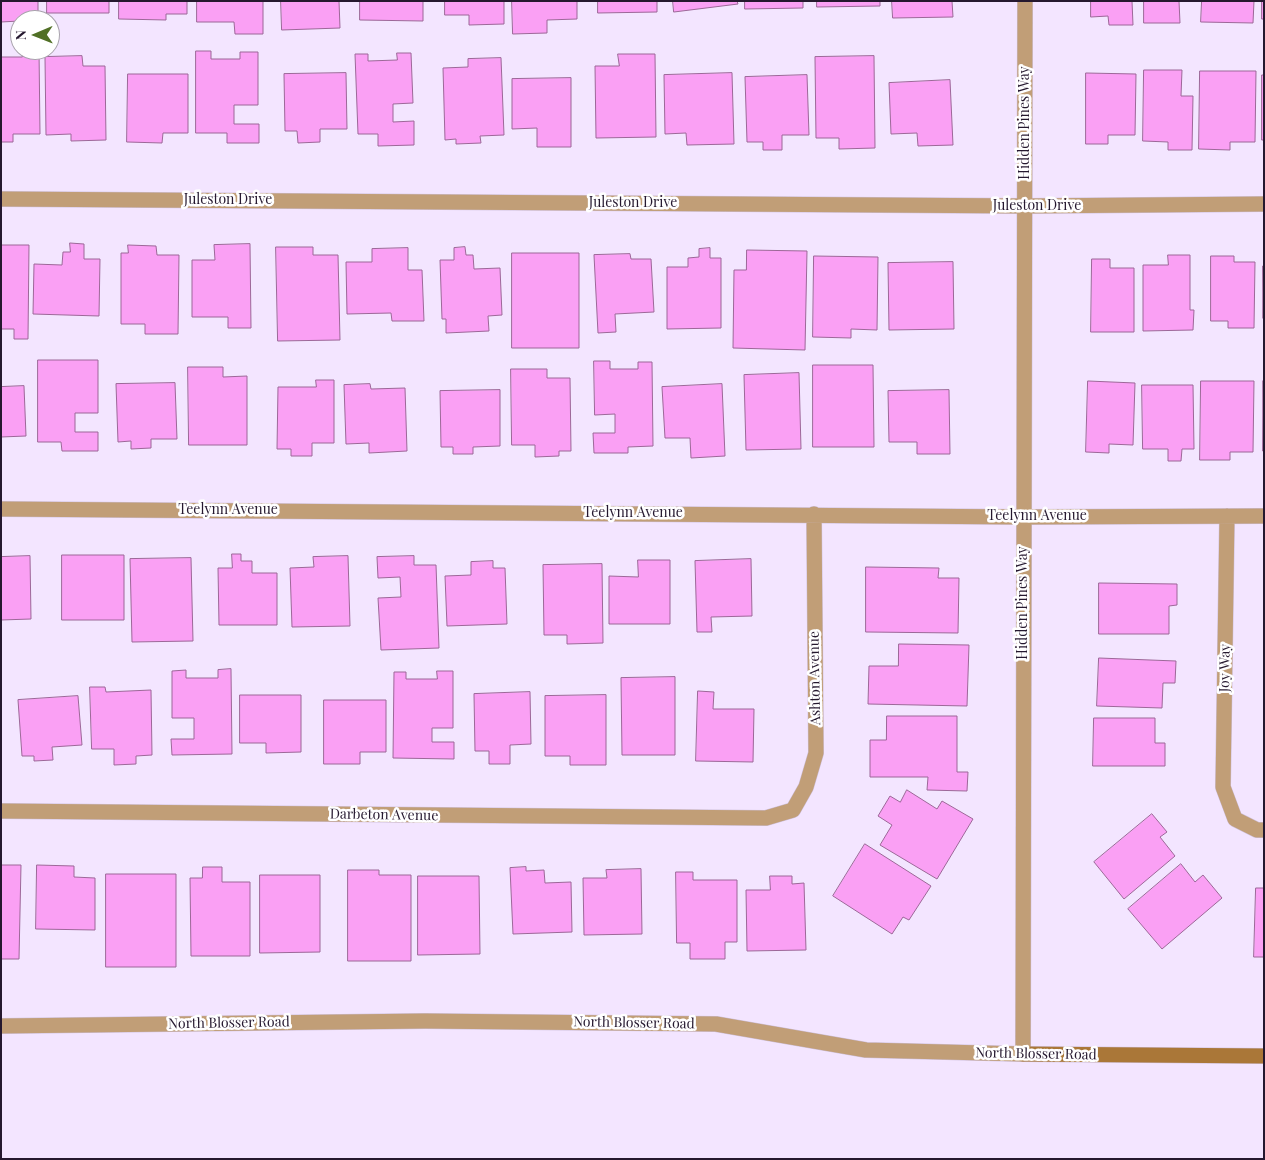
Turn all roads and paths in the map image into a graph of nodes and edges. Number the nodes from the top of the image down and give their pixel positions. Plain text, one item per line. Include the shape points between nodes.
1 (1025, 1) edge
2 (1, 199) edge
3 (1264, 204) edge
4 (1025, 206) junction
5 (1, 508) edge
6 (814, 514) junction
7 (1227, 516) junction
8 (1264, 516) edge
9 (1023, 517) junction
10 (1, 811) edge
11 (766, 818) joint
12 (1264, 830) edge
13 (1, 1026) edge
14 (1023, 1054) junction
15 (1264, 1056) edge

1 - 4 street, Hidden Pines Way
2 - 4 street, Juleston Drive
3 - 4 street, Juleston Drive
4 - 9 street, Hidden Pines Way
5 - 6 street, Teelynn Avenue
6 - 9 street, Teelynn Avenue
6 - 11 street, Ashton Avenue via 816,752 806,787 792,810
7 - 8 street, Teelynn Avenue
7 - 9 street, Teelynn Avenue
7 - 12 street, Joy Way via 1223,787 1235,819
9 - 14 street, Hidden Pines Way
10 - 11 street, Darbeton Avenue
13 - 14 street, North Blosser Road via 425,1021 716,1024 866,1050
14 - 15 street, North Blosser Road

